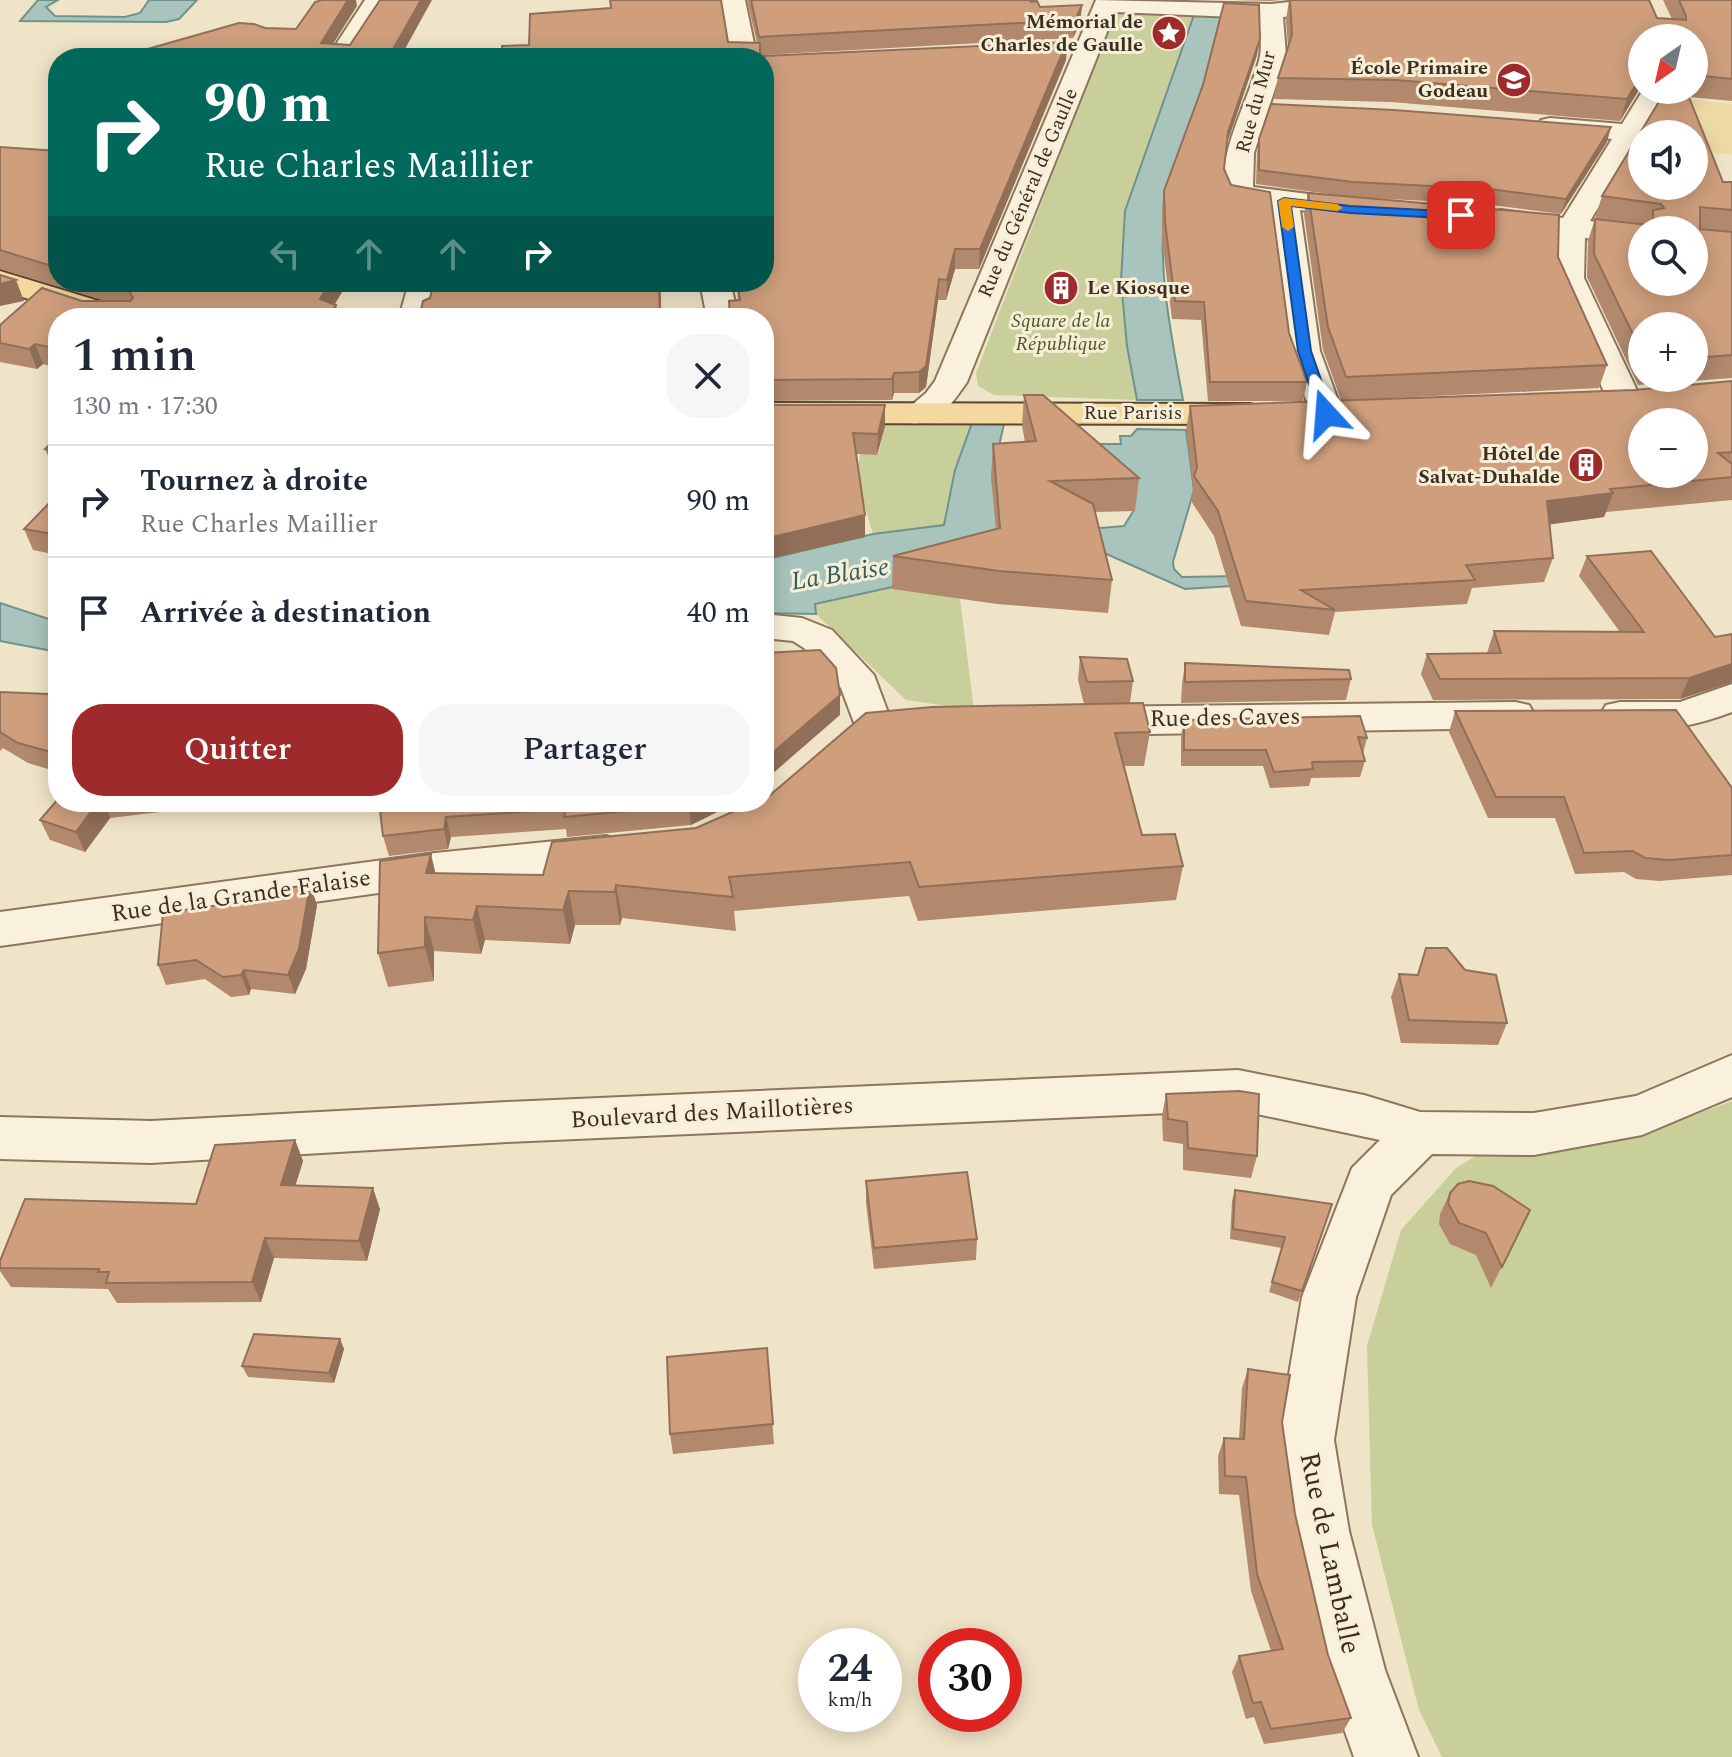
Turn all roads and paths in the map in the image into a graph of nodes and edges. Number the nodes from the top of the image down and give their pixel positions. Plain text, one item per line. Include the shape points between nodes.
1 (377, 0) edge
2 (733, 0) edge
3 (1376, 0) edge
4 (1107, 2) edge
5 (1271, 11) junction
6 (346, 48) edge
7 (742, 48) edge
8 (1089, 48) junction
9 (1056, 50) edge
10 (1527, 124) edge
11 (1628, 133) edge
12 (1628, 139) edge
13 (1284, 201) junction
14 (1391, 212) edge
15 (1469, 216) edge
16 (1571, 228) junction
17 (1628, 234) edge
18 (0, 280) edge
19 (89, 308) edge
20 (951, 382) junction
21 (1640, 399) joint
22 (1585, 403) edge
23 (774, 413) edge
24 (989, 413) junction
25 (1341, 413) joint
26 (917, 415) junction
27 (774, 627) edge
28 (1732, 697) edge
29 (1684, 715) junction
30 (1732, 719) edge
31 (1055, 722) edge
32 (835, 747) edge
33 (652, 847) edge
34 (0, 929) edge
35 (1732, 1075) edge
36 (1420, 1133) junction
37 (0, 1138) edge
38 (1386, 1757) edge

1 - 6 street
2 - 7 street
3 - 5 street
4 - 5 street
4 - 8 street, Rue du Général de Gaulle
5 - 13 street, Rue du Mur via 1273,55 1240,153 1239,194
8 - 9 street
8 - 20 street, Rue du Général de Gaulle
10 - 11 street
12 - 16 street
13 - 14 street
13 - 25 street via 1304,351
15 - 16 street
16 - 17 street
16 - 21 street via 1569,278
18 - 19 main road
20 - 24 street via 966,400
20 - 26 street, Rue du Général de Gaulle
21 - 22 main road
23 - 26 main road, Rue Parisis
24 - 25 main road, Rue Parisis
24 - 26 main road, Rue Parisis
27 - 32 street via 818,639 890,720
28 - 29 street, Rue des Caves
29 - 30 street
29 - 31 street, Rue des Caves
33 - 34 street, Rue de la Grande Falaise via 435,869
35 - 36 street, Boulevard des Maillotières via 1642,1115 1534,1134
36 - 37 street, Boulevard des Maillotières via 1364,1115 1238,1090 151,1142
36 - 38 street, Rue de Lamballe via 1370,1183 1329,1297 1306,1440 1320,1531 1354,1670

